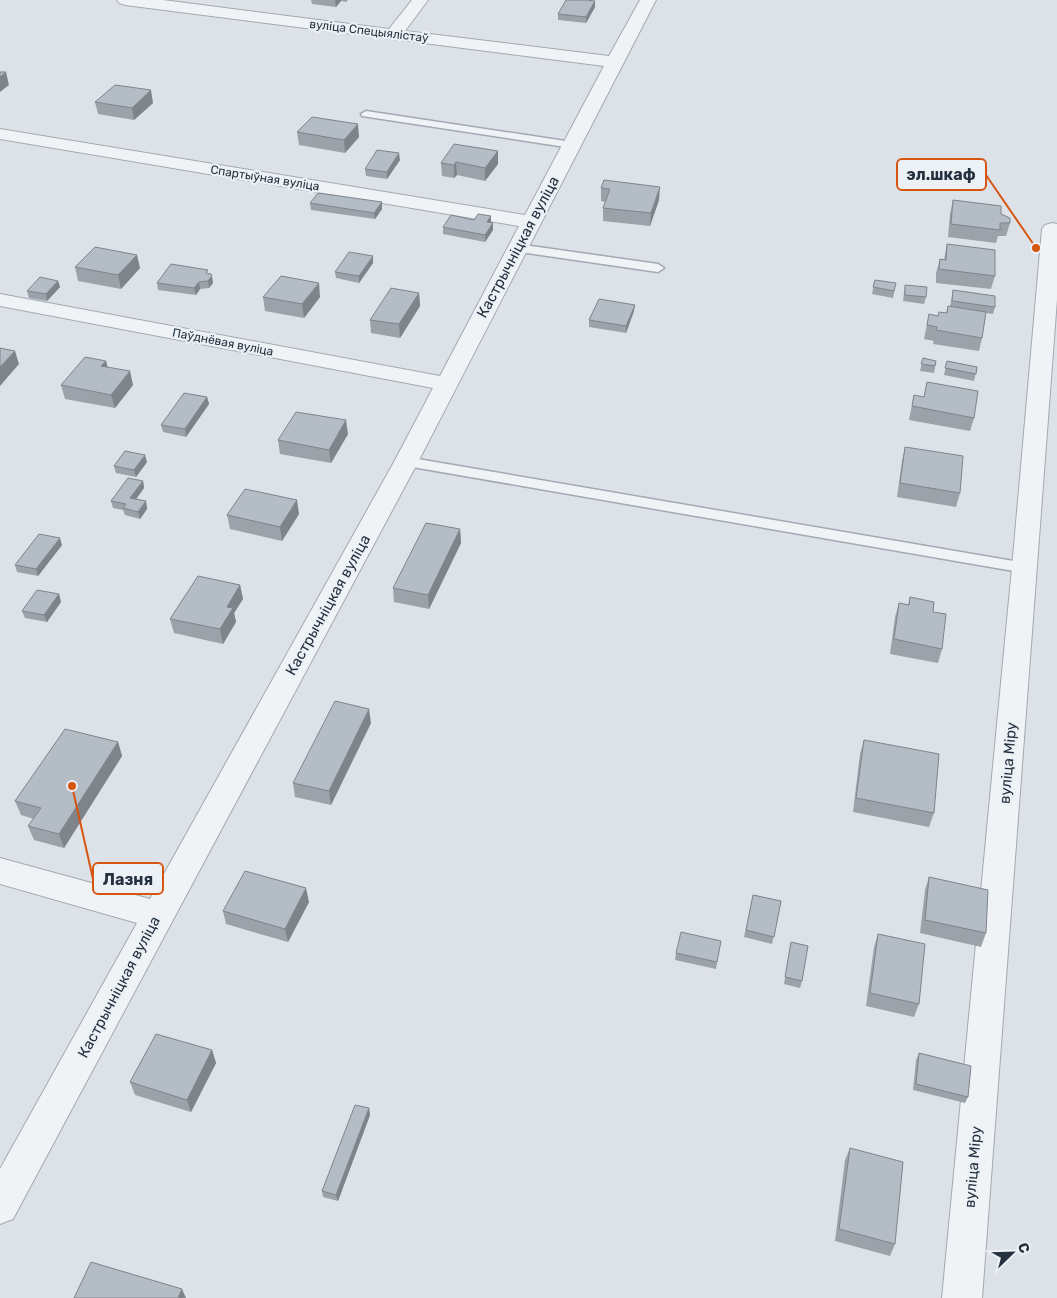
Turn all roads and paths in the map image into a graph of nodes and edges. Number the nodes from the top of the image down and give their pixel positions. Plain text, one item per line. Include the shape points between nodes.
1 (125, 0) edge
2 (420, 0) edge
3 (648, 0) edge
4 (393, 35) junction
5 (614, 62) junction
6 (366, 114) dead end
7 (0, 134) edge
8 (572, 145) junction
9 (530, 222) junction
10 (1052, 229) dead end
11 (517, 248) junction
12 (658, 268) dead end
13 (0, 300) edge
14 (447, 384) junction
15 (406, 462) junction
16 (1025, 568) junction
17 (0, 871) edge
18 (158, 915) junction
19 (0, 1206) edge
20 (962, 1298) edge

1 - 4 street, вуліца Спецыялістаў
2 - 4 street
3 - 5 street, Кастрычніцкая вуліца
4 - 5 street, вуліца Спецыялістаў
5 - 8 street, Кастрычніцкая вуліца
6 - 8 lane
7 - 9 street, Спартыўная вуліца
8 - 9 street, Кастрычніцкая вуліца
9 - 11 street, Кастрычніцкая вуліца
10 - 16 street, вуліца Міру
11 - 12 lane
11 - 14 street, Кастрычніцкая вуліца
13 - 14 street, Паўднёвая вуліца
14 - 15 street, Кастрычніцкая вуліца
15 - 16 lane
15 - 18 street, Кастрычніцкая вуліца
16 - 20 street, вуліца Міру
17 - 18 street
18 - 19 street, Кастрычніцкая вуліца

